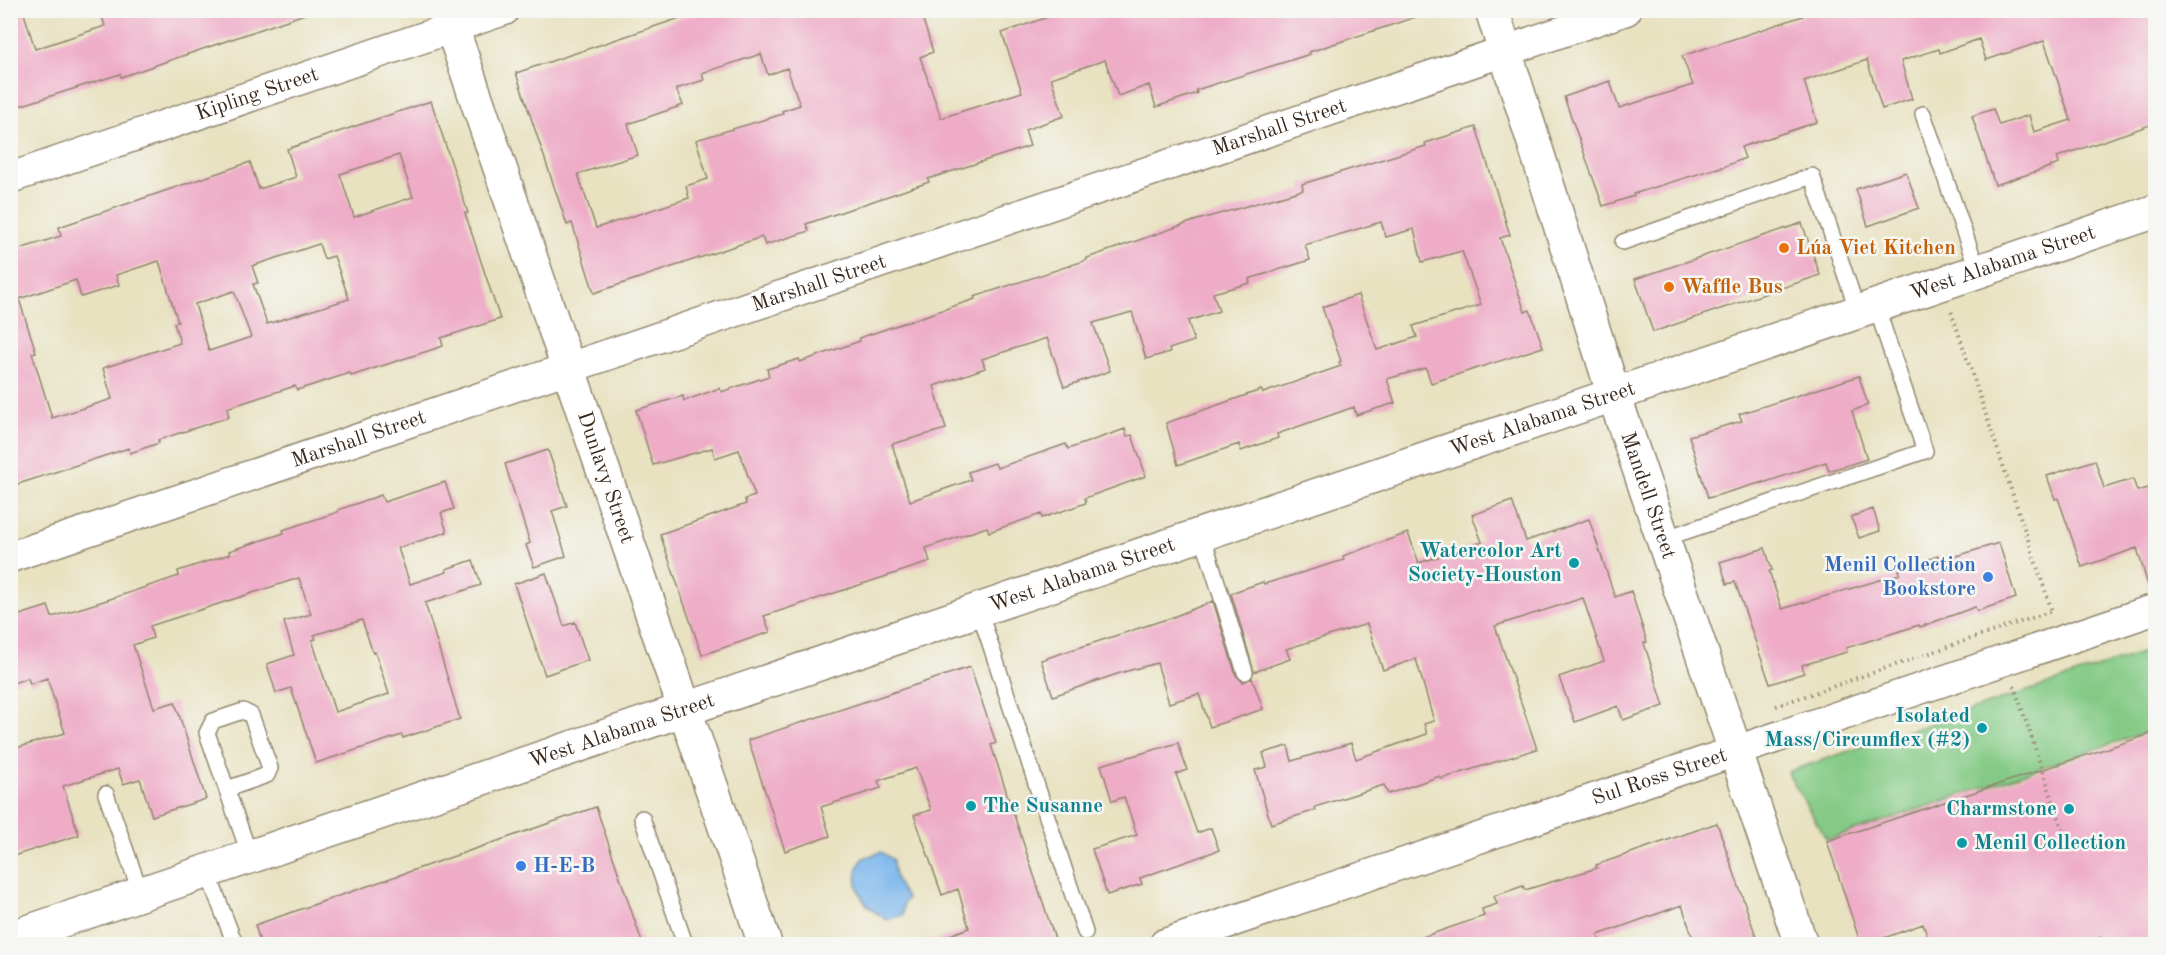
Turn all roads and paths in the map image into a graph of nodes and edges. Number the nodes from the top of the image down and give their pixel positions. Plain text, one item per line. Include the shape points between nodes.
1 (504, 10) edge
2 (1492, 10) edge
3 (1626, 10) edge
4 (449, 20) edge
5 (1505, 51) junction
6 (1923, 114) dead end
7 (10, 178) edge
8 (2156, 211) edge
9 (1623, 242) dead end
10 (1978, 272) junction
11 (1950, 308) dead end
12 (1867, 309) junction
13 (568, 368) junction
14 (1614, 395) junction
15 (1202, 534) junction
16 (1663, 539) junction
17 (10, 557) edge
18 (2156, 609) edge
19 (979, 610) junction
20 (1245, 672) dead end
21 (2013, 681) dead end
22 (1771, 707) dead end
23 (684, 710) junction
24 (1735, 752) junction
25 (227, 789) junction
26 (106, 794) dead end
27 (642, 818) dead end
28 (2066, 840) dead end
29 (250, 856) junction
30 (207, 871) junction
31 (141, 894) junction
32 (1085, 932) dead end
33 (2099, 937) dead end
34 (10, 938) edge
35 (235, 945) edge
36 (685, 945) edge
37 (765, 945) edge
38 (1165, 945) edge
39 (1801, 945) edge
40 (2102, 945) edge

1 - 4 street, Kipling Street
2 - 5 street, Mandell Street
3 - 5 street, Marshall Street
4 - 7 street, Kipling Street
4 - 13 street, Dunlavy Street
5 - 13 street, Marshall Street
5 - 14 street, Mandell Street
6 - 10 lane
8 - 10 street, West Alabama Street
9 - 12 lane via 1812,176
10 - 12 street, West Alabama Street
11 - 22 path via 2052,611
12 - 14 street, West Alabama Street
12 - 16 lane via 1926,451
13 - 17 street, Marshall Street
13 - 23 street, Dunlavy Street
14 - 15 street, West Alabama Street
14 - 16 street, Mandell Street
15 - 19 street, West Alabama Street
15 - 20 lane
16 - 24 street, Mandell Street
18 - 24 street, Sul Ross Street
19 - 23 street, West Alabama Street
19 - 32 lane
21 - 28 path
23 - 29 street, West Alabama Street
23 - 37 street, Dunlavy Street
24 - 38 street, Sul Ross Street
24 - 39 street, Mandell Street
25 - 25 lane via 207,733 213,721 243,711 251,715 270,768 267,775
25 - 29 lane
26 - 31 lane
27 - 36 lane
29 - 30 street, West Alabama Street
30 - 31 street, West Alabama Street
30 - 35 lane
31 - 34 street, West Alabama Street
33 - 40 path

